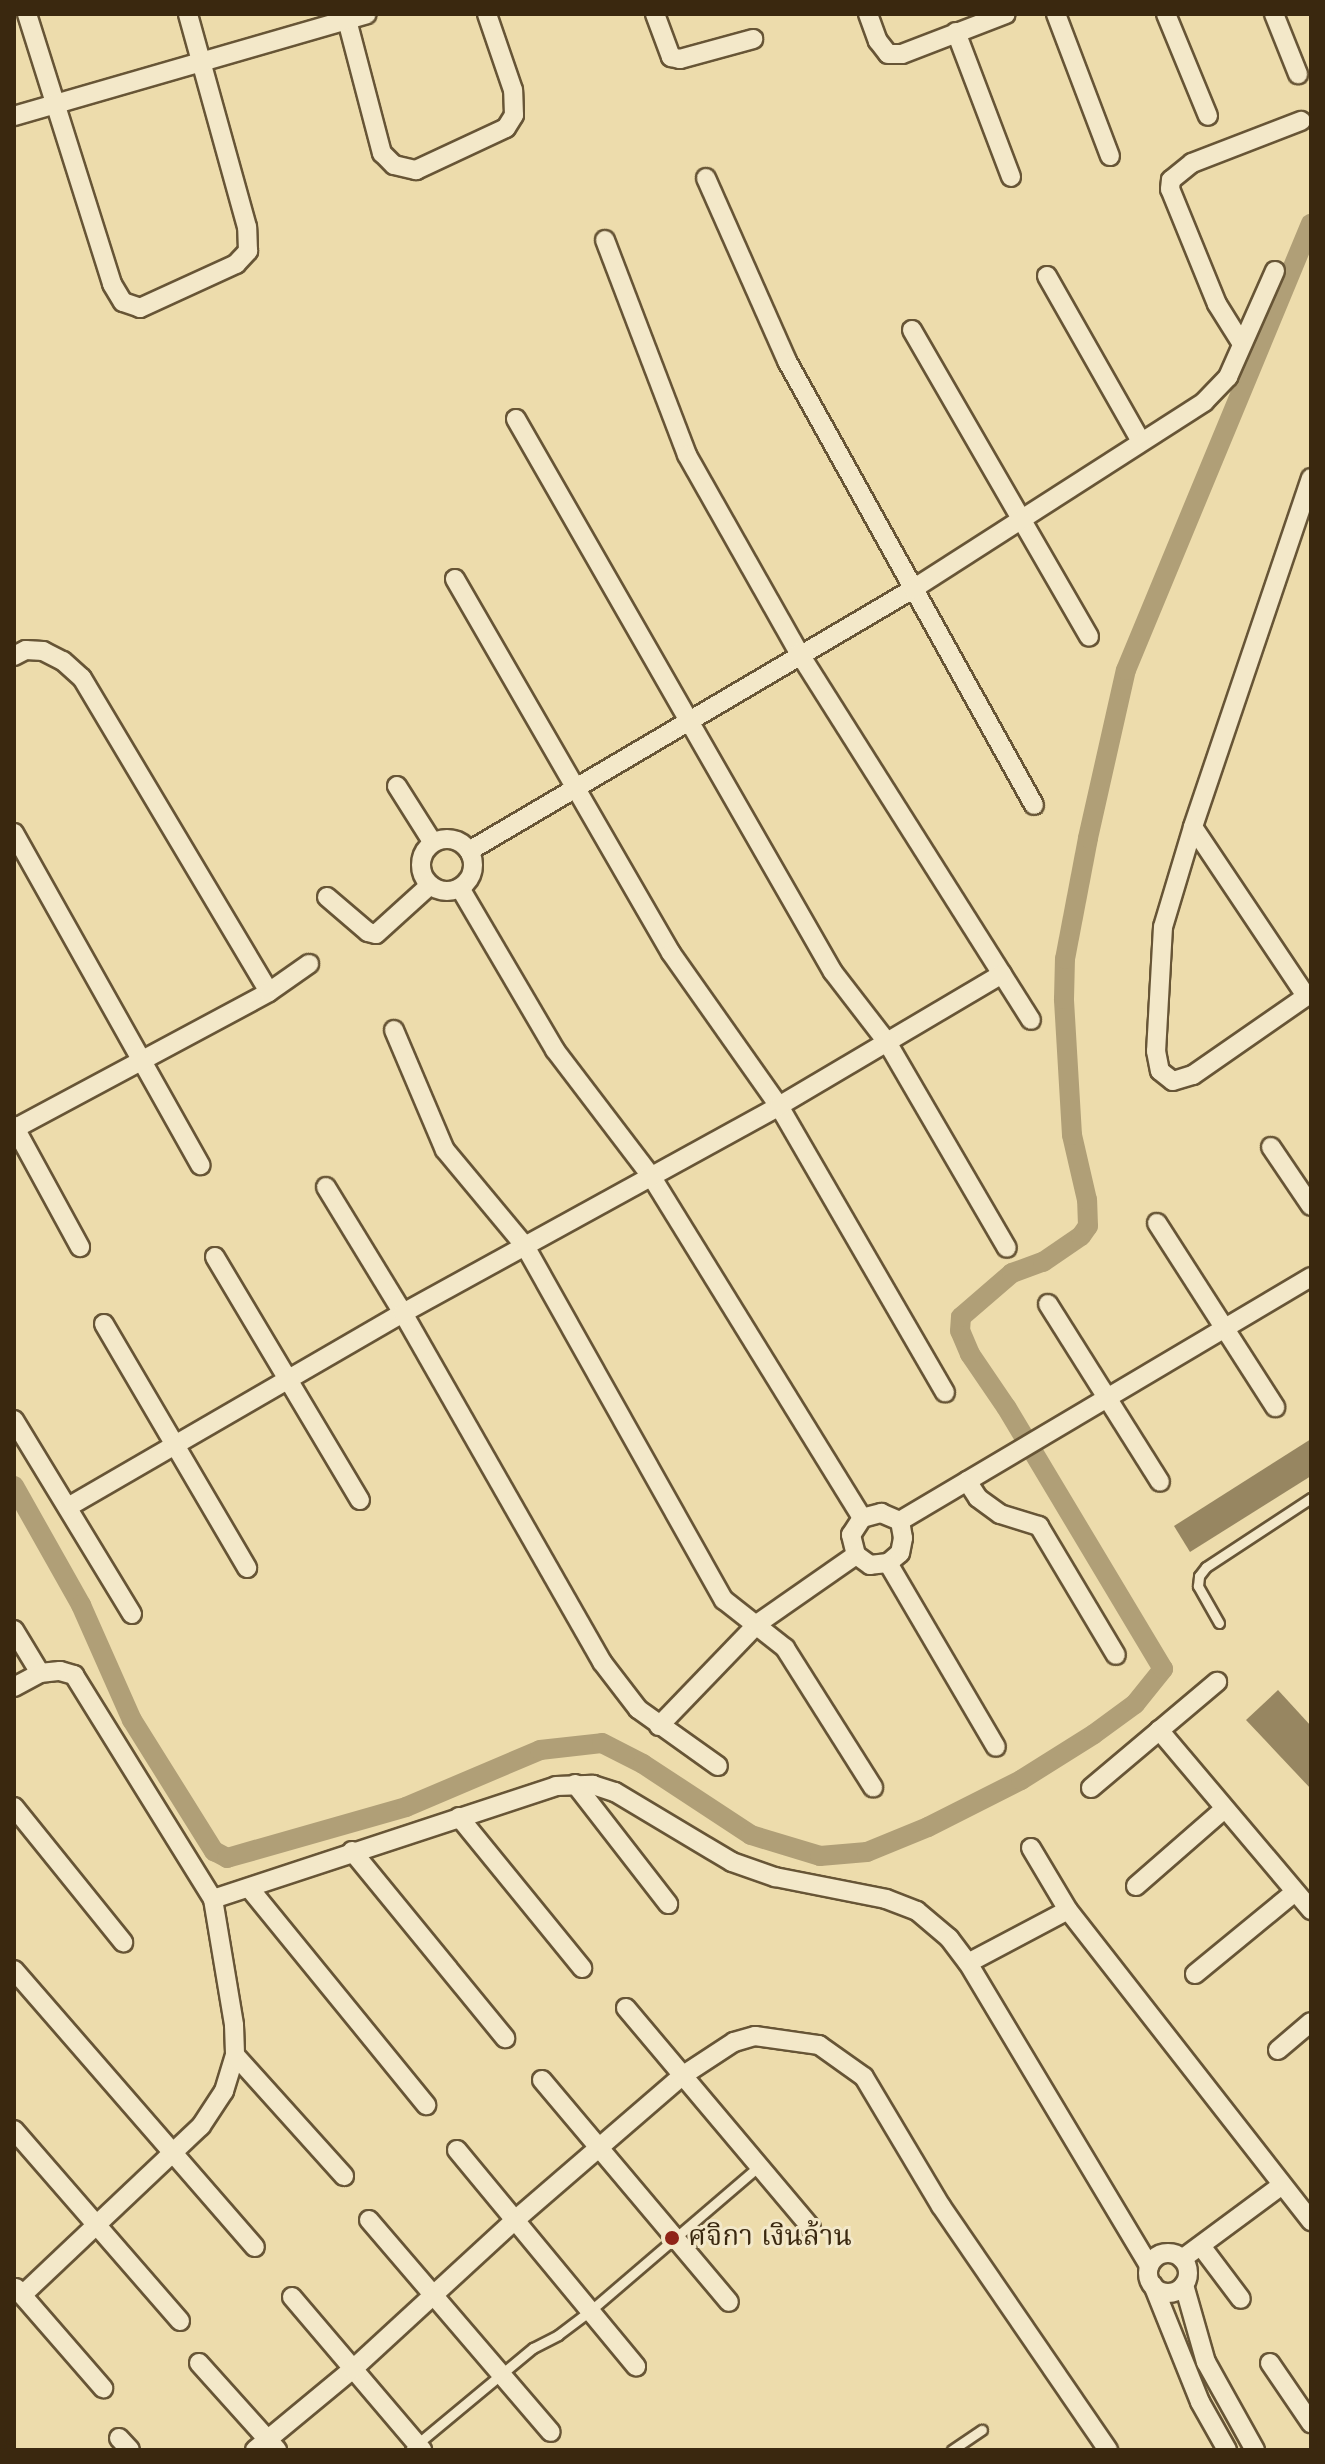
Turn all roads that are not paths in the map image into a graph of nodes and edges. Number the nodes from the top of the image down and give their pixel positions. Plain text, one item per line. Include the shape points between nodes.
1 (27, 14) edge
2 (188, 14) edge
3 (367, 14) edge
4 (487, 14) edge
5 (655, 14) edge
6 (868, 14) edge
7 (1006, 14) edge
8 (1056, 14) edge
9 (1166, 14) edge
10 (1274, 14) edge
11 (982, 18) edge
12 (347, 20) junction
13 (301, 23) edge
14 (956, 32) junction
15 (753, 39) dead end
16 (203, 63) junction
17 (1298, 74) dead end
18 (57, 103) junction
19 (14, 116) edge
20 (1208, 116) dead end
21 (1301, 121) dead end
22 (1110, 156) dead end
23 (1011, 177) dead end
24 (706, 178) dead end
25 (605, 240) dead end
26 (1275, 271) dead end
27 (1047, 276) dead end
28 (912, 330) dead end
29 (1242, 344) junction
30 (516, 419) dead end
31 (1140, 440) junction
32 (1311, 478) edge
33 (1021, 521) junction
34 (455, 579) dead end
35 (913, 589) junction
36 (1089, 637) dead end
37 (799, 653) junction
38 (14, 656) edge
39 (689, 719) junction
40 (397, 786) dead end
41 (572, 787) junction
42 (1034, 805) dead end
43 (1193, 827) junction
44 (14, 833) edge
45 (433, 843) junction
46 (469, 851) junction
47 (430, 885) junction
48 (460, 888) junction
49 (327, 897) dead end
50 (309, 964) dead end
51 (1002, 974) junction
52 (269, 992) junction
53 (1309, 995) edge
54 (1031, 1020) dead end
55 (394, 1030) dead end
56 (887, 1042) junction
57 (141, 1058) junction
58 (779, 1106) junction
59 (14, 1128) edge
60 (1271, 1147) dead end
61 (200, 1165) dead end
62 (651, 1176) junction
63 (326, 1187) dead end
64 (1311, 1206) edge
65 (1157, 1223) dead end
66 (525, 1246) junction
67 (80, 1247) dead end
68 (1007, 1248) dead end
69 (215, 1257) dead end
70 (1311, 1277) edge
71 (1048, 1304) dead end
72 (403, 1313) junction
73 (104, 1324) dead end
74 (1226, 1330) junction
75 (289, 1381) junction
76 (945, 1392) dead end
77 (1106, 1399) junction
78 (1275, 1407) dead end
79 (14, 1420) edge
80 (176, 1444) junction
81 (967, 1481) junction
82 (1160, 1482) dead end
83 (1311, 1498) edge
84 (360, 1500) dead end
85 (68, 1507) junction
86 (862, 1518) junction
87 (900, 1521) junction
88 (856, 1555) junction
89 (888, 1563) junction
90 (247, 1568) dead end
91 (132, 1614) dead end
92 (1219, 1623) dead end
93 (757, 1624) junction
94 (14, 1630) edge
95 (1116, 1655) dead end
96 (40, 1673) junction
97 (1217, 1682) dead end
98 (14, 1687) edge
99 (659, 1726) junction
100 (1159, 1730) junction
101 (996, 1747) dead end
102 (718, 1766) dead end
103 (575, 1784) junction
104 (873, 1787) dead end
105 (1091, 1788) dead end
106 (14, 1807) edge
107 (1223, 1810) junction
108 (459, 1817) junction
109 (1031, 1848) dead end
110 (352, 1851) junction
111 (1136, 1886) dead end
112 (250, 1889) junction
113 (1295, 1892) junction
114 (213, 1899) junction
115 (668, 1904) dead end
116 (1068, 1910) junction
117 (1311, 1910) edge
118 (123, 1942) dead end
119 (968, 1963) junction
120 (582, 1968) dead end
121 (14, 1970) edge
122 (1195, 1974) dead end
123 (626, 2008) dead end
124 (1311, 2022) edge
125 (505, 2038) dead end
126 (1278, 2050) dead end
127 (235, 2055) junction
128 (682, 2076) junction
129 (542, 2080) dead end
130 (426, 2105) dead end
131 (14, 2130) edge
132 (599, 2148) junction
133 (457, 2150) dead end
134 (173, 2155) junction
135 (759, 2166) junction
136 (344, 2176) dead end
137 (1282, 2185) junction
138 (369, 2220) dead end
139 (514, 2221) junction
140 (1311, 2221) edge
141 (97, 2228) junction
142 (811, 2228) dead end
143 (676, 2238) junction
144 (1201, 2246) junction
145 (255, 2247) dead end
146 (1182, 2259) junction
147 (1151, 2276) junction
148 (1184, 2285) junction
149 (18, 2290) edge
150 (433, 2295) junction
151 (292, 2297) dead end
152 (1241, 2299) dead end
153 (729, 2302) dead end
154 (590, 2311) junction
155 (180, 2321) dead end
156 (199, 2363) dead end
157 (1270, 2363) dead end
158 (636, 2366) dead end
159 (353, 2369) junction
160 (500, 2373) junction
161 (103, 2388) dead end
162 (1311, 2423) edge
163 (982, 2430) dead end
164 (551, 2432) dead end
165 (267, 2446) edge
166 (416, 2448) edge
167 (952, 2450) edge
168 (1108, 2450) edge
169 (1227, 2450) edge
170 (1255, 2450) edge

1 - 18 street
2 - 16 street
3 - 12 street
4 - 12 street via 513,90 514,115 506,128 416,170 394,165 382,153
5 - 15 street via 671,57
6 - 14 street via 888,54 902,54
7 - 11 street
8 - 22 street
9 - 20 street
10 - 17 street
11 - 14 street
12 - 13 street
13 - 16 street
14 - 23 street
16 - 18 street
16 - 18 street via 247,227 248,251 236,264 140,308 123,302 112,284
18 - 19 street
21 - 29 street via 1192,163 1171,180 1170,189 1217,304
24 - 35 street via 787,361
25 - 37 street via 687,455
26 - 29 street
27 - 31 street
28 - 33 street
29 - 31 street via 1217,391
30 - 39 street
31 - 33 street
32 - 43 street
33 - 35 street
33 - 36 street
34 - 41 street
35 - 37 street
35 - 42 street
37 - 39 street
37 - 51 street
38 - 52 street via 43,651 82,678
39 - 41 street
39 - 56 street via 833,972
40 - 45 street
41 - 46 street
41 - 58 street via 671,953
43 - 53 street
43 - 53 street via 1163,927 1156,1051 1160,1071 1173,1081 1193,1075
44 - 57 street
45 - 46 street via 452,840
45 - 47 street via 421,863
46 - 48 street via 473,872
47 - 48 street via 444,891
47 - 49 street via 376,934
48 - 62 street via 555,1050
50 - 52 street
51 - 54 street
51 - 56 street
52 - 57 street
55 - 66 street via 445,1150
56 - 58 street
56 - 68 street
57 - 59 street
57 - 61 street
58 - 62 street
58 - 76 street
59 - 67 street
60 - 64 street
62 - 66 street
62 - 86 street
63 - 72 street
65 - 74 street
66 - 72 street
66 - 93 street via 724,1600
69 - 75 street
70 - 74 street
71 - 77 street
72 - 75 street
72 - 99 street via 602,1662 621,1691
73 - 80 street
74 - 77 street
74 - 78 street
75 - 80 street
75 - 84 street
77 - 81 street
77 - 82 street
79 - 85 street
80 - 85 street
80 - 90 street
81 - 87 street
81 - 95 street via 978,1498 1000,1514 1039,1526
83 - 92 lane via 1199,1576 1198,1586
85 - 91 street
86 - 87 street via 881,1513
86 - 88 street via 851,1535
87 - 89 street via 900,1553
88 - 89 street via 870,1565
88 - 93 street
89 - 101 street
93 - 99 street
93 - 104 street via 785,1648
94 - 96 street
96 - 98 street
96 - 114 street via 74,1675 85,1688
97 - 100 street
99 - 102 street
100 - 105 street
100 - 107 street
103 - 108 street
103 - 115 street
103 - 119 street via 615,1792 732,1862 917,1911
106 - 118 street
107 - 111 street
107 - 113 street
108 - 110 street
108 - 120 street
109 - 116 street
110 - 112 street
110 - 125 street
112 - 114 street
112 - 130 street
113 - 117 street
113 - 122 street
114 - 127 street
116 - 119 street
116 - 137 street
119 - 147 street
121 - 134 street
123 - 128 street
124 - 126 street
127 - 134 street via 224,2091
127 - 136 street
128 - 132 street
128 - 135 street
128 - 168 street via 734,2042 755,2036 819,2045 864,2077 941,2206
129 - 132 street
131 - 141 street
132 - 139 street
132 - 143 street
133 - 139 street
134 - 141 street
134 - 145 street
135 - 142 street
135 - 143 lane
137 - 140 street
137 - 144 street
138 - 150 street
139 - 150 street
139 - 154 street
141 - 149 street
141 - 155 street
143 - 153 street
143 - 154 lane
144 - 146 street
144 - 152 street
146 - 147 street via 1164,2253
146 - 148 street via 1188,2269
147 - 148 street via 1168,2293
147 - 169 street via 1200,2402
148 - 170 street via 1206,2362
149 - 161 street
150 - 159 street
150 - 160 street
151 - 159 street
154 - 158 street
154 - 160 lane
156 - 165 street
157 - 162 street
159 - 165 street
159 - 166 street
160 - 164 street
160 - 166 lane
163 - 167 lane

